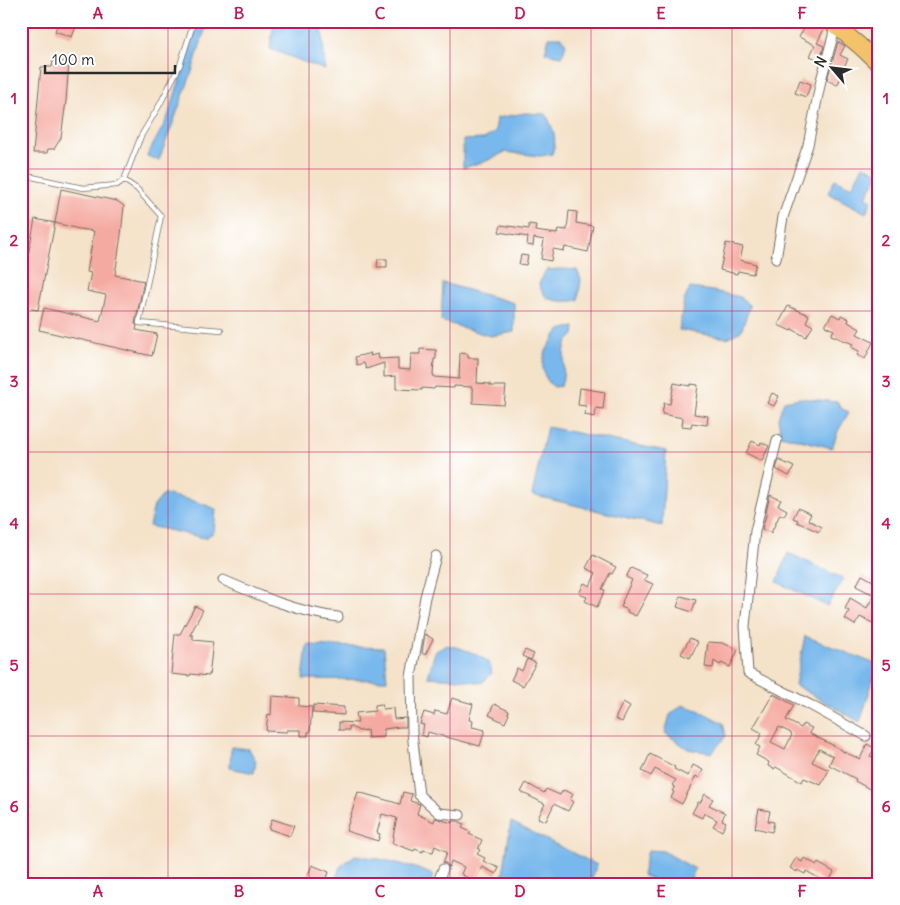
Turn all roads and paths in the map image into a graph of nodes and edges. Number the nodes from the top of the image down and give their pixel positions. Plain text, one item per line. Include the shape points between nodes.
1 (194, 21) edge
2 (833, 22) edge
3 (879, 64) edge
4 (32, 177) dead end
5 (124, 180) junction
6 (776, 259) dead end
7 (221, 330) dead end
8 (777, 440) dead end
9 (436, 556) dead end
10 (223, 580) dead end
11 (338, 617) dead end
12 (866, 736) dead end
13 (460, 815) dead end
14 (443, 870) dead end
15 (437, 884) edge

1 - 5 lane via 180,65 141,136
2 - 3 highway
2 - 6 street via 833,36 808,145 783,217
4 - 5 lane via 83,188 117,185
5 - 7 lane via 137,189 161,216 139,323
8 - 12 street via 755,531 744,626 748,673
9 - 13 street via 425,597 412,677 412,732 420,795 439,813
10 - 11 street via 262,598
14 - 15 street

